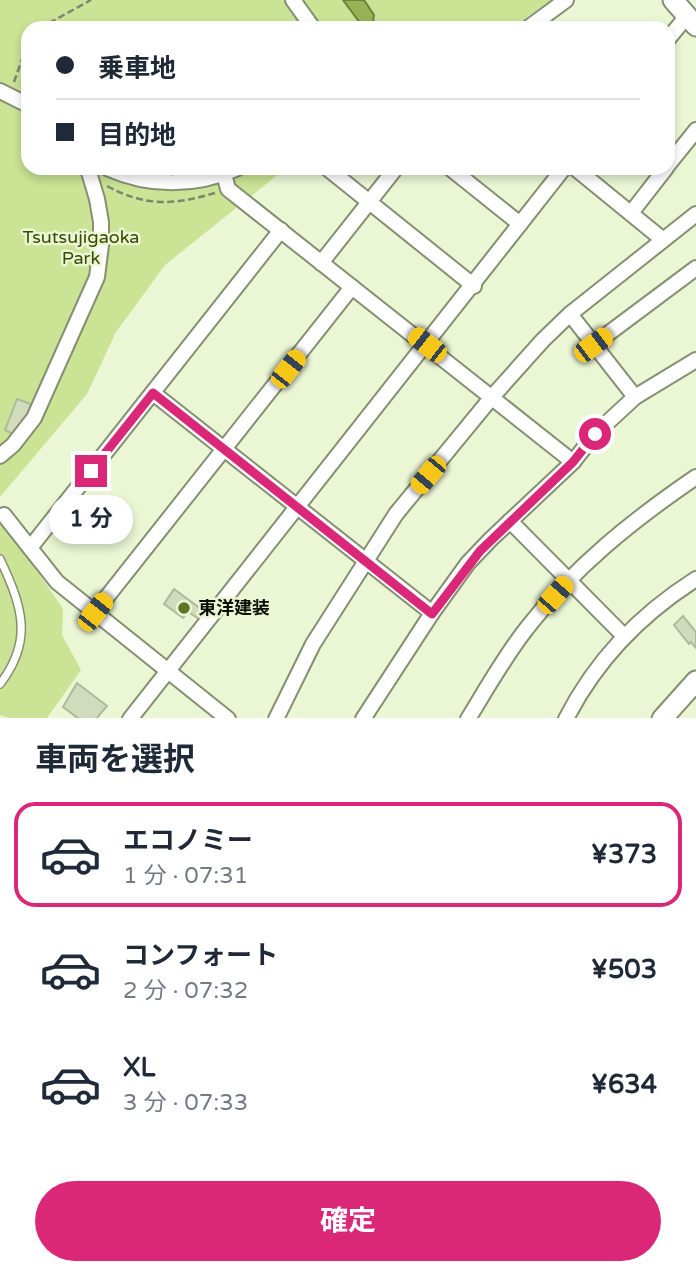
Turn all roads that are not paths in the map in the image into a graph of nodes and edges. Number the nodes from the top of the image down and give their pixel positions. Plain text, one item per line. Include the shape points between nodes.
1 (293, 0) edge
2 (566, 0) edge
3 (673, 0) edge
4 (308, 21) edge
5 (538, 21) edge
6 (692, 21) edge
7 (675, 34) edge
8 (5, 93) edge
9 (21, 101) edge
10 (696, 130) edge
11 (675, 158) edge
12 (90, 175) edge
13 (125, 175) edge
14 (217, 175) edge
15 (230, 175) edge
16 (336, 175) edge
17 (390, 175) edge
18 (459, 175) edge
19 (558, 175) edge
20 (584, 175) edge
21 (662, 175) edge
22 (369, 201) junction
23 (631, 213) junction
24 (696, 214) edge
25 (520, 224) junction
26 (281, 230) junction
27 (662, 239) junction
28 (321, 263) junction
29 (696, 268) edge
30 (474, 286) junction
31 (352, 287) junction
32 (570, 314) junction
33 (427, 345) junction
34 (593, 345) junction
35 (696, 359) edge
36 (153, 393) junction
37 (492, 397) junction
38 (635, 397) junction
39 (224, 450) junction
40 (0, 456) edge
41 (573, 462) junction
42 (696, 477) edge
43 (296, 507) junction
44 (4, 519) edge
45 (510, 521) junction
46 (30, 548) junction
47 (0, 559) edge
48 (365, 561) junction
49 (569, 579) junction
50 (696, 579) edge
51 (95, 612) junction
52 (432, 614) junction
53 (624, 636) junction
54 (167, 671) junction
55 (696, 681) edge
56 (0, 684) edge
57 (131, 718) edge
58 (227, 718) edge
59 (276, 718) edge
60 (364, 718) edge
61 (469, 718) edge
62 (567, 718) edge
63 (663, 718) edge

1 - 4 street
2 - 5 street
3 - 6 street
6 - 7 street
8 - 9 street
10 - 11 street
12 - 40 street via 101,222 97,276 34,418
13 - 14 street via 160,183 188,183
15 - 26 street via 228,189
16 - 22 street
17 - 22 street
18 - 25 street
19 - 25 street
20 - 23 street
21 - 23 street
22 - 28 street
22 - 30 street
23 - 27 street
24 - 27 street
25 - 30 street
26 - 28 street
26 - 36 street
27 - 32 street
28 - 31 street
29 - 34 street
30 - 33 street
31 - 33 street
31 - 39 street
32 - 34 street
32 - 37 street
33 - 37 street
33 - 43 street
34 - 38 street
35 - 38 street
36 - 39 street
36 - 46 street
37 - 41 street
37 - 48 street via 396,514
38 - 41 street
39 - 43 street
39 - 51 street
41 - 45 street
42 - 49 street via 612,537
43 - 48 street
43 - 54 street
44 - 46 street
45 - 49 street
45 - 52 street via 468,563
46 - 51 street via 57,582
47 - 56 lane via 23,627 11,669
48 - 52 street
48 - 59 street via 313,644
49 - 53 street
49 - 61 street via 527,628
50 - 53 street
51 - 54 street
52 - 60 street
53 - 62 street via 596,668
54 - 57 street
54 - 58 street
55 - 63 street

